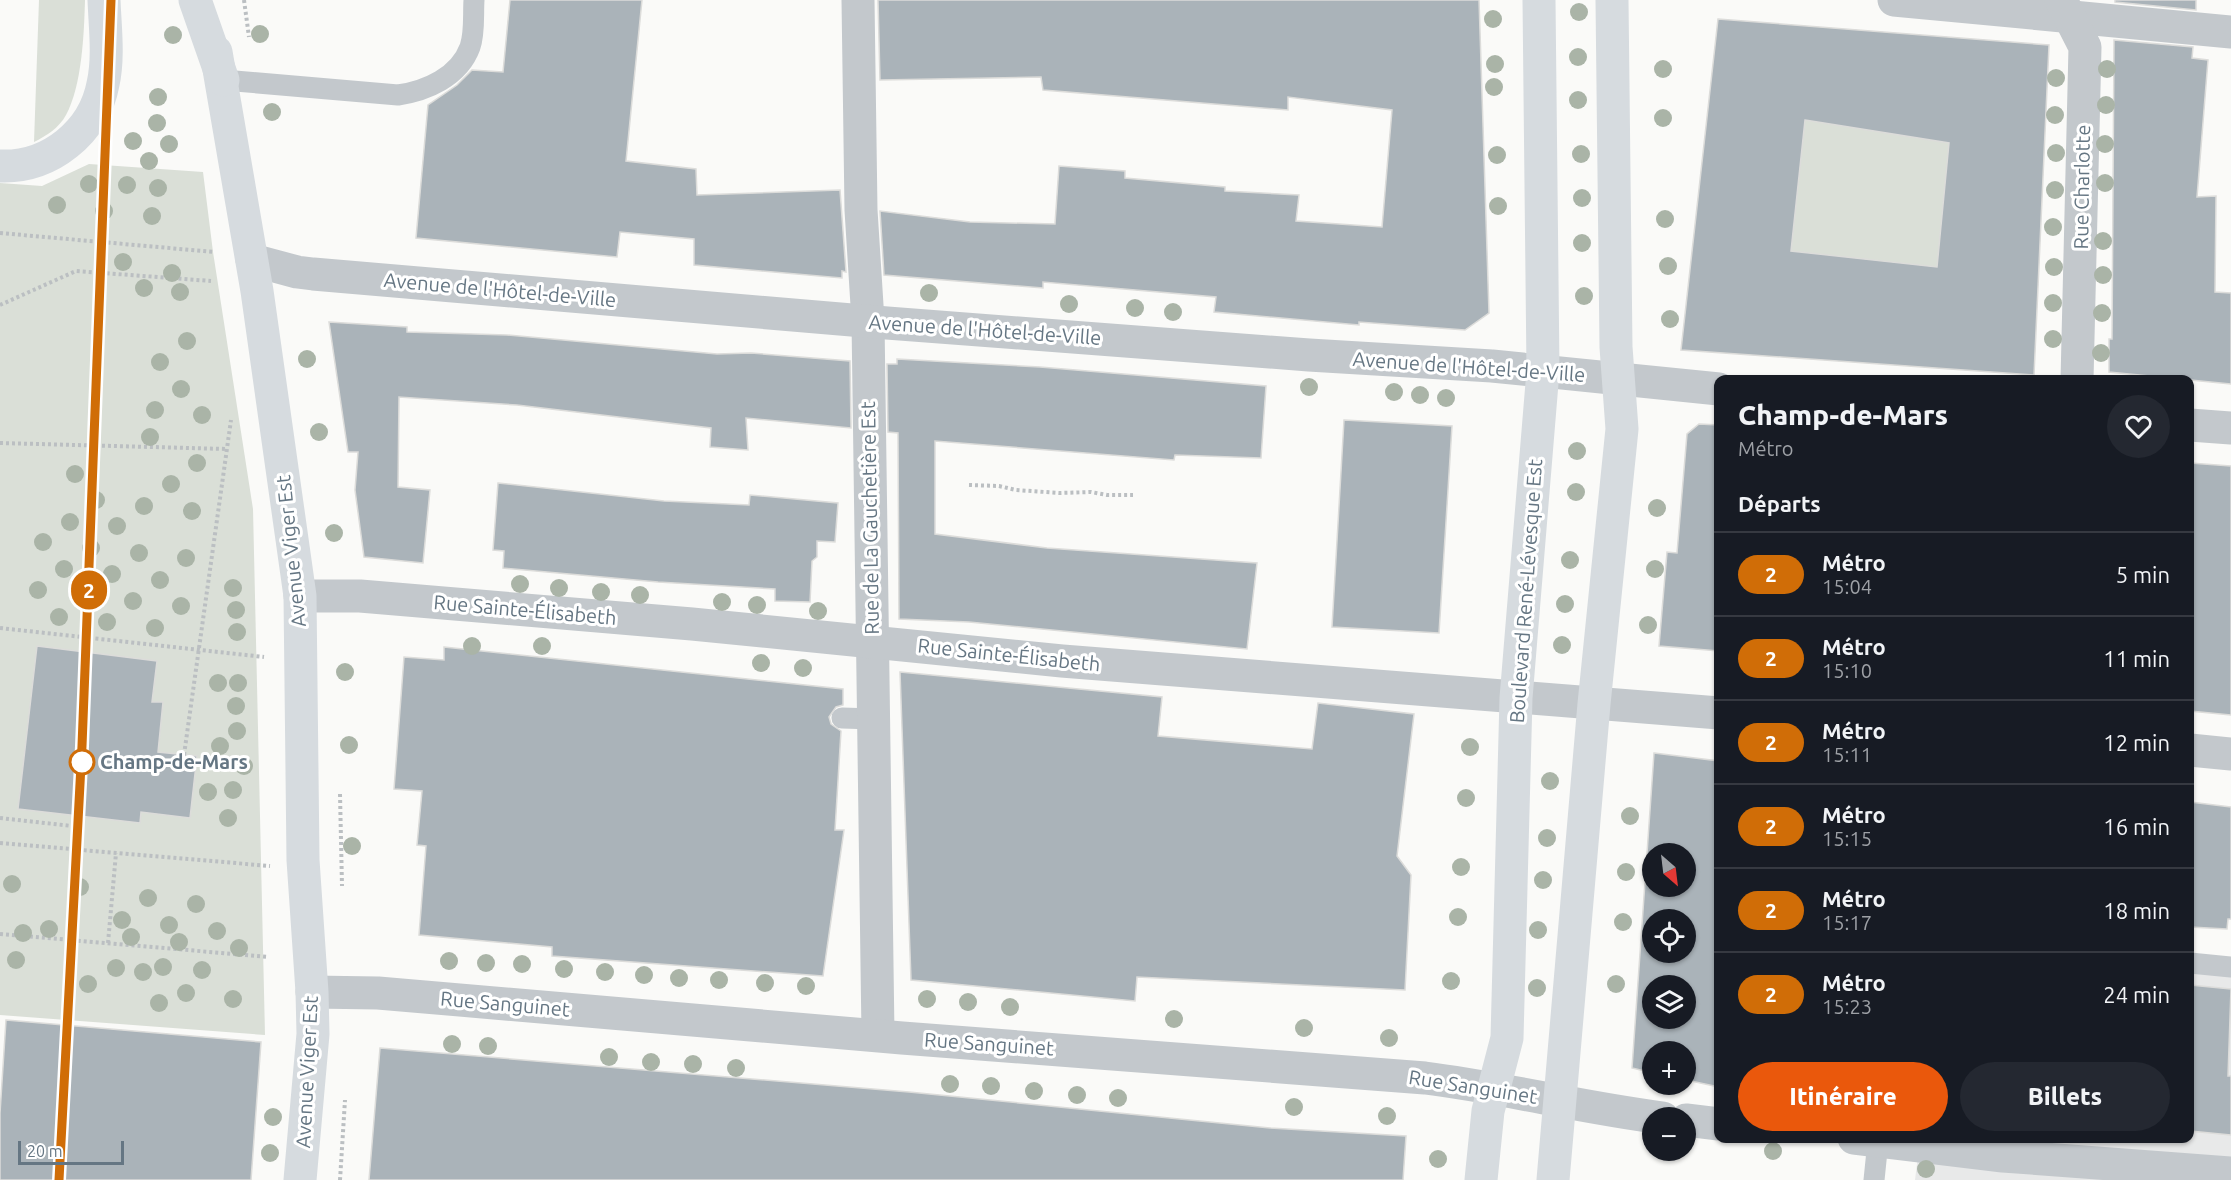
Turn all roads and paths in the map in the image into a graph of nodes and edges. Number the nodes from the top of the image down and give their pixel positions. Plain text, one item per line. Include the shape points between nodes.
1 (104, 0) edge
2 (195, 0) edge
3 (206, 0) edge
4 (474, 0) edge
5 (858, 0) edge
6 (1539, 0) edge
7 (1612, 0) edge
8 (1894, 0) edge
9 (2065, 8) edge
10 (2231, 32) edge
11 (223, 80) junction
12 (0, 166) edge
13 (0, 233) edge
14 (252, 260) junction
15 (211, 281) dead end
16 (0, 305) edge
17 (868, 321) junction
18 (1543, 371) junction
19 (2077, 375) edge
20 (1619, 380) junction
21 (1714, 389) edge
22 (231, 420) dead end
23 (2194, 425) edge
24 (2231, 428) edge
25 (0, 443) edge
26 (227, 449) junction
27 (969, 485) dead end
28 (1133, 495) dead end
29 (300, 596) junction
30 (0, 628) edge
31 (872, 643) junction
32 (198, 650) junction
33 (264, 657) dead end
34 (1516, 698) junction
35 (1594, 704) junction
36 (1714, 713) edge
37 (842, 718) dead end
38 (874, 719) junction
39 (2194, 750) edge
40 (2231, 754) edge
41 (184, 755) dead end
42 (82, 816) dead end
43 (0, 818) edge
44 (81, 827) junction
45 (0, 843) edge
46 (80, 850) junction
47 (116, 853) junction
48 (270, 866) dead end
49 (0, 934) edge
50 (108, 943) junction
51 (269, 957) dead end
52 (2194, 963) edge
53 (2231, 967) edge
54 (312, 992) junction
55 (878, 1035) junction
56 (1492, 1088) junction
57 (1559, 1101) junction
58 (1642, 1116) edge
59 (1696, 1121) edge
60 (1714, 1123) edge
61 (1867, 1143) edge
62 (1881, 1143) edge
63 (2002, 1168) edge
64 (2231, 1173) edge
65 (300, 1180) edge
66 (1481, 1180) edge
67 (1553, 1180) edge
68 (1874, 1180) edge

1 - 12 main road via 104,82 88,122 53,154 30,163
2 - 11 main road
3 - 11 main road, Avenue Viger Est
4 - 11 lane via 470,47 463,61 434,85 416,92 398,95
5 - 17 street, Rue de La Gauchetière Est via 861,210
6 - 18 main road, Boulevard René-Lévesque Est
7 - 20 main road
8 - 9 street
9 - 10 street
9 - 19 street, Rue Charlotte via 2085,47
11 - 14 main road, Avenue Viger Est
13 - 14 path via 213,252
14 - 17 street, Avenue de l'Hôtel-de-Ville via 313,274
14 - 29 main road, Avenue Viger Est
15 - 16 path via 76,271
17 - 18 street, Avenue de l'Hôtel-de-Ville
17 - 31 street, Rue de La Gauchetière Est
18 - 20 street, Avenue de l'Hôtel-de-Ville
18 - 34 main road, Boulevard René-Lévesque Est
20 - 21 street, Avenue de l'Hôtel-de-Ville
20 - 35 main road via 1622,429
22 - 26 path
23 - 24 street
25 - 26 path
26 - 32 path
27 - 28 path via 1060,494
29 - 31 street, Rue Sainte-Élisabeth via 360,596
29 - 54 main road, Avenue Viger Est via 303,860
30 - 32 path
31 - 34 street, Rue Sainte-Élisabeth
31 - 38 street, Rue de La Gauchetière Est
32 - 33 path
32 - 41 path
34 - 35 street, Rue Sainte-Élisabeth
34 - 56 main road, Boulevard René-Lévesque Est via 1507,1038
35 - 36 street, Rue Sainte-Élisabeth
35 - 57 main road
37 - 38 lane
38 - 55 street, Rue de La Gauchetière Est
39 - 40 street
42 - 44 path
43 - 44 path
44 - 46 path
45 - 46 path
46 - 47 path
47 - 48 path
47 - 50 path
49 - 50 path
50 - 51 path
52 - 53 lane
54 - 55 street, Rue Sanguinet via 378,993
54 - 65 main road, Avenue Viger Est via 313,1034
55 - 56 street, Rue Sanguinet via 1413,1077
56 - 57 street, Rue Sanguinet
56 - 66 main road, Boulevard René-Lévesque Est
57 - 58 street, Rue Sanguinet
57 - 67 main road
59 - 60 street
61 - 68 lane
62 - 63 street
63 - 64 street

